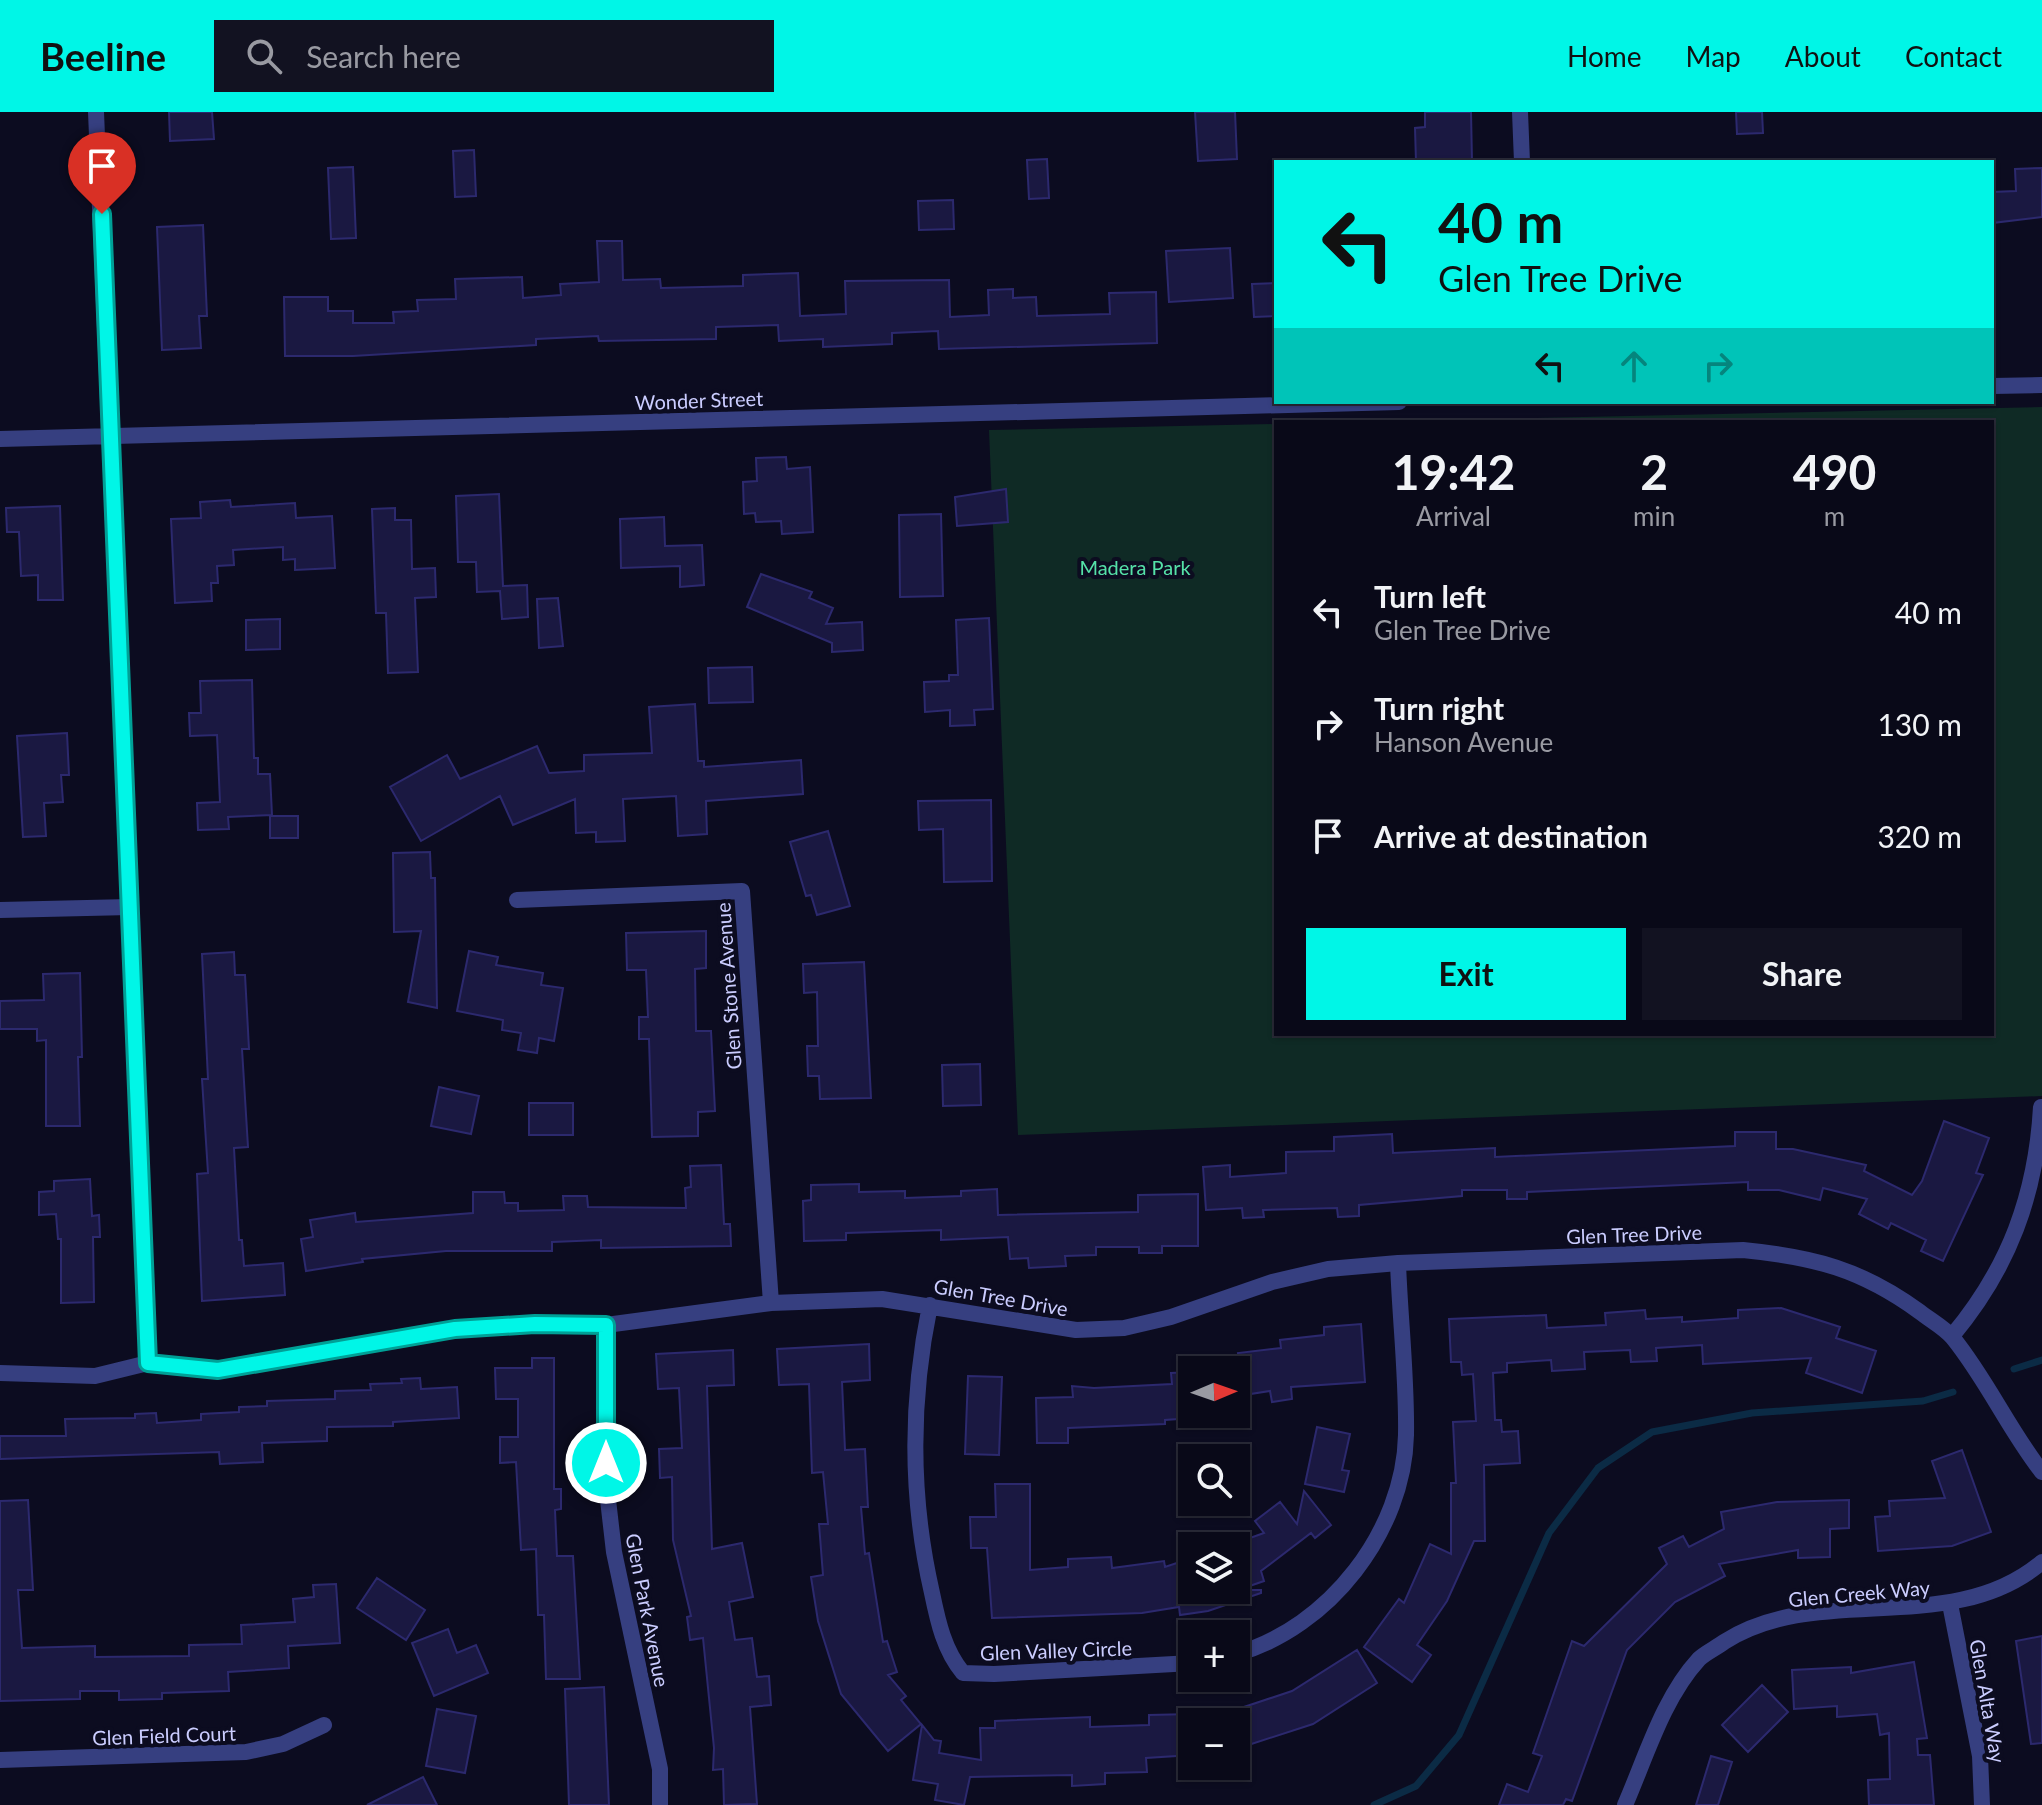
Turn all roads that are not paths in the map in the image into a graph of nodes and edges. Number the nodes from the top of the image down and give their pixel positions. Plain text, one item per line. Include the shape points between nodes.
1 (96, 112) edge
2 (1520, 112) edge
3 (1522, 160) edge
4 (2042, 385) edge
5 (1994, 386) edge
6 (1323, 404) edge
7 (111, 436) junction
8 (0, 439) edge
9 (517, 900) dead end
10 (130, 907) junction
11 (0, 910) edge
12 (2041, 1107) edge
13 (1398, 1263) junction
14 (771, 1303) junction
15 (930, 1305) junction
16 (606, 1325) junction
17 (1952, 1336) junction
18 (148, 1363) junction
19 (0, 1373) edge
20 (2042, 1472) edge
21 (2042, 1562) edge
22 (1950, 1604) junction
23 (1250, 1647) edge
24 (1178, 1664) edge
25 (324, 1725) dead end
26 (0, 1760) edge
27 (660, 1805) edge
28 (1625, 1805) edge
29 (1982, 1805) edge

1 - 7 street
2 - 3 street
4 - 5 street
6 - 7 street, Wonder Street
7 - 8 street, Wonder Street
7 - 10 street
9 - 14 street, Glen Stone Avenue via 742,891
10 - 11 street
10 - 18 street
12 - 17 street via 2036,1158 2018,1231 1994,1280
13 - 15 street, Glen Tree Drive via 1286,1278 1124,1328 1063,1329
13 - 17 street, Glen Tree Drive via 1705,1251 1791,1255 1843,1267 1891,1290
13 - 23 street via 1406,1437 1393,1503 1345,1585 1319,1610
14 - 15 street, Glen Tree Drive via 882,1299
14 - 16 street, Glen Tree Drive
15 - 24 street, Glen Valley Circle via 915,1408 915,1477 920,1543 948,1655 963,1673
16 - 18 street, Glen Tree Drive via 455,1329 218,1370
16 - 27 street, Glen Park Avenue via 607,1491 614,1552 660,1769
17 - 20 street, Glen Tree Drive
18 - 19 street, Glen Tree Drive via 95,1376
21 - 22 street, Glen Creek Way via 2004,1587
22 - 28 street, Glen Creek Way via 1791,1617 1745,1629 1700,1658 1670,1702
22 - 29 street, Glen Alta Way via 1980,1756
25 - 26 street, Glen Field Court via 283,1744 246,1752

